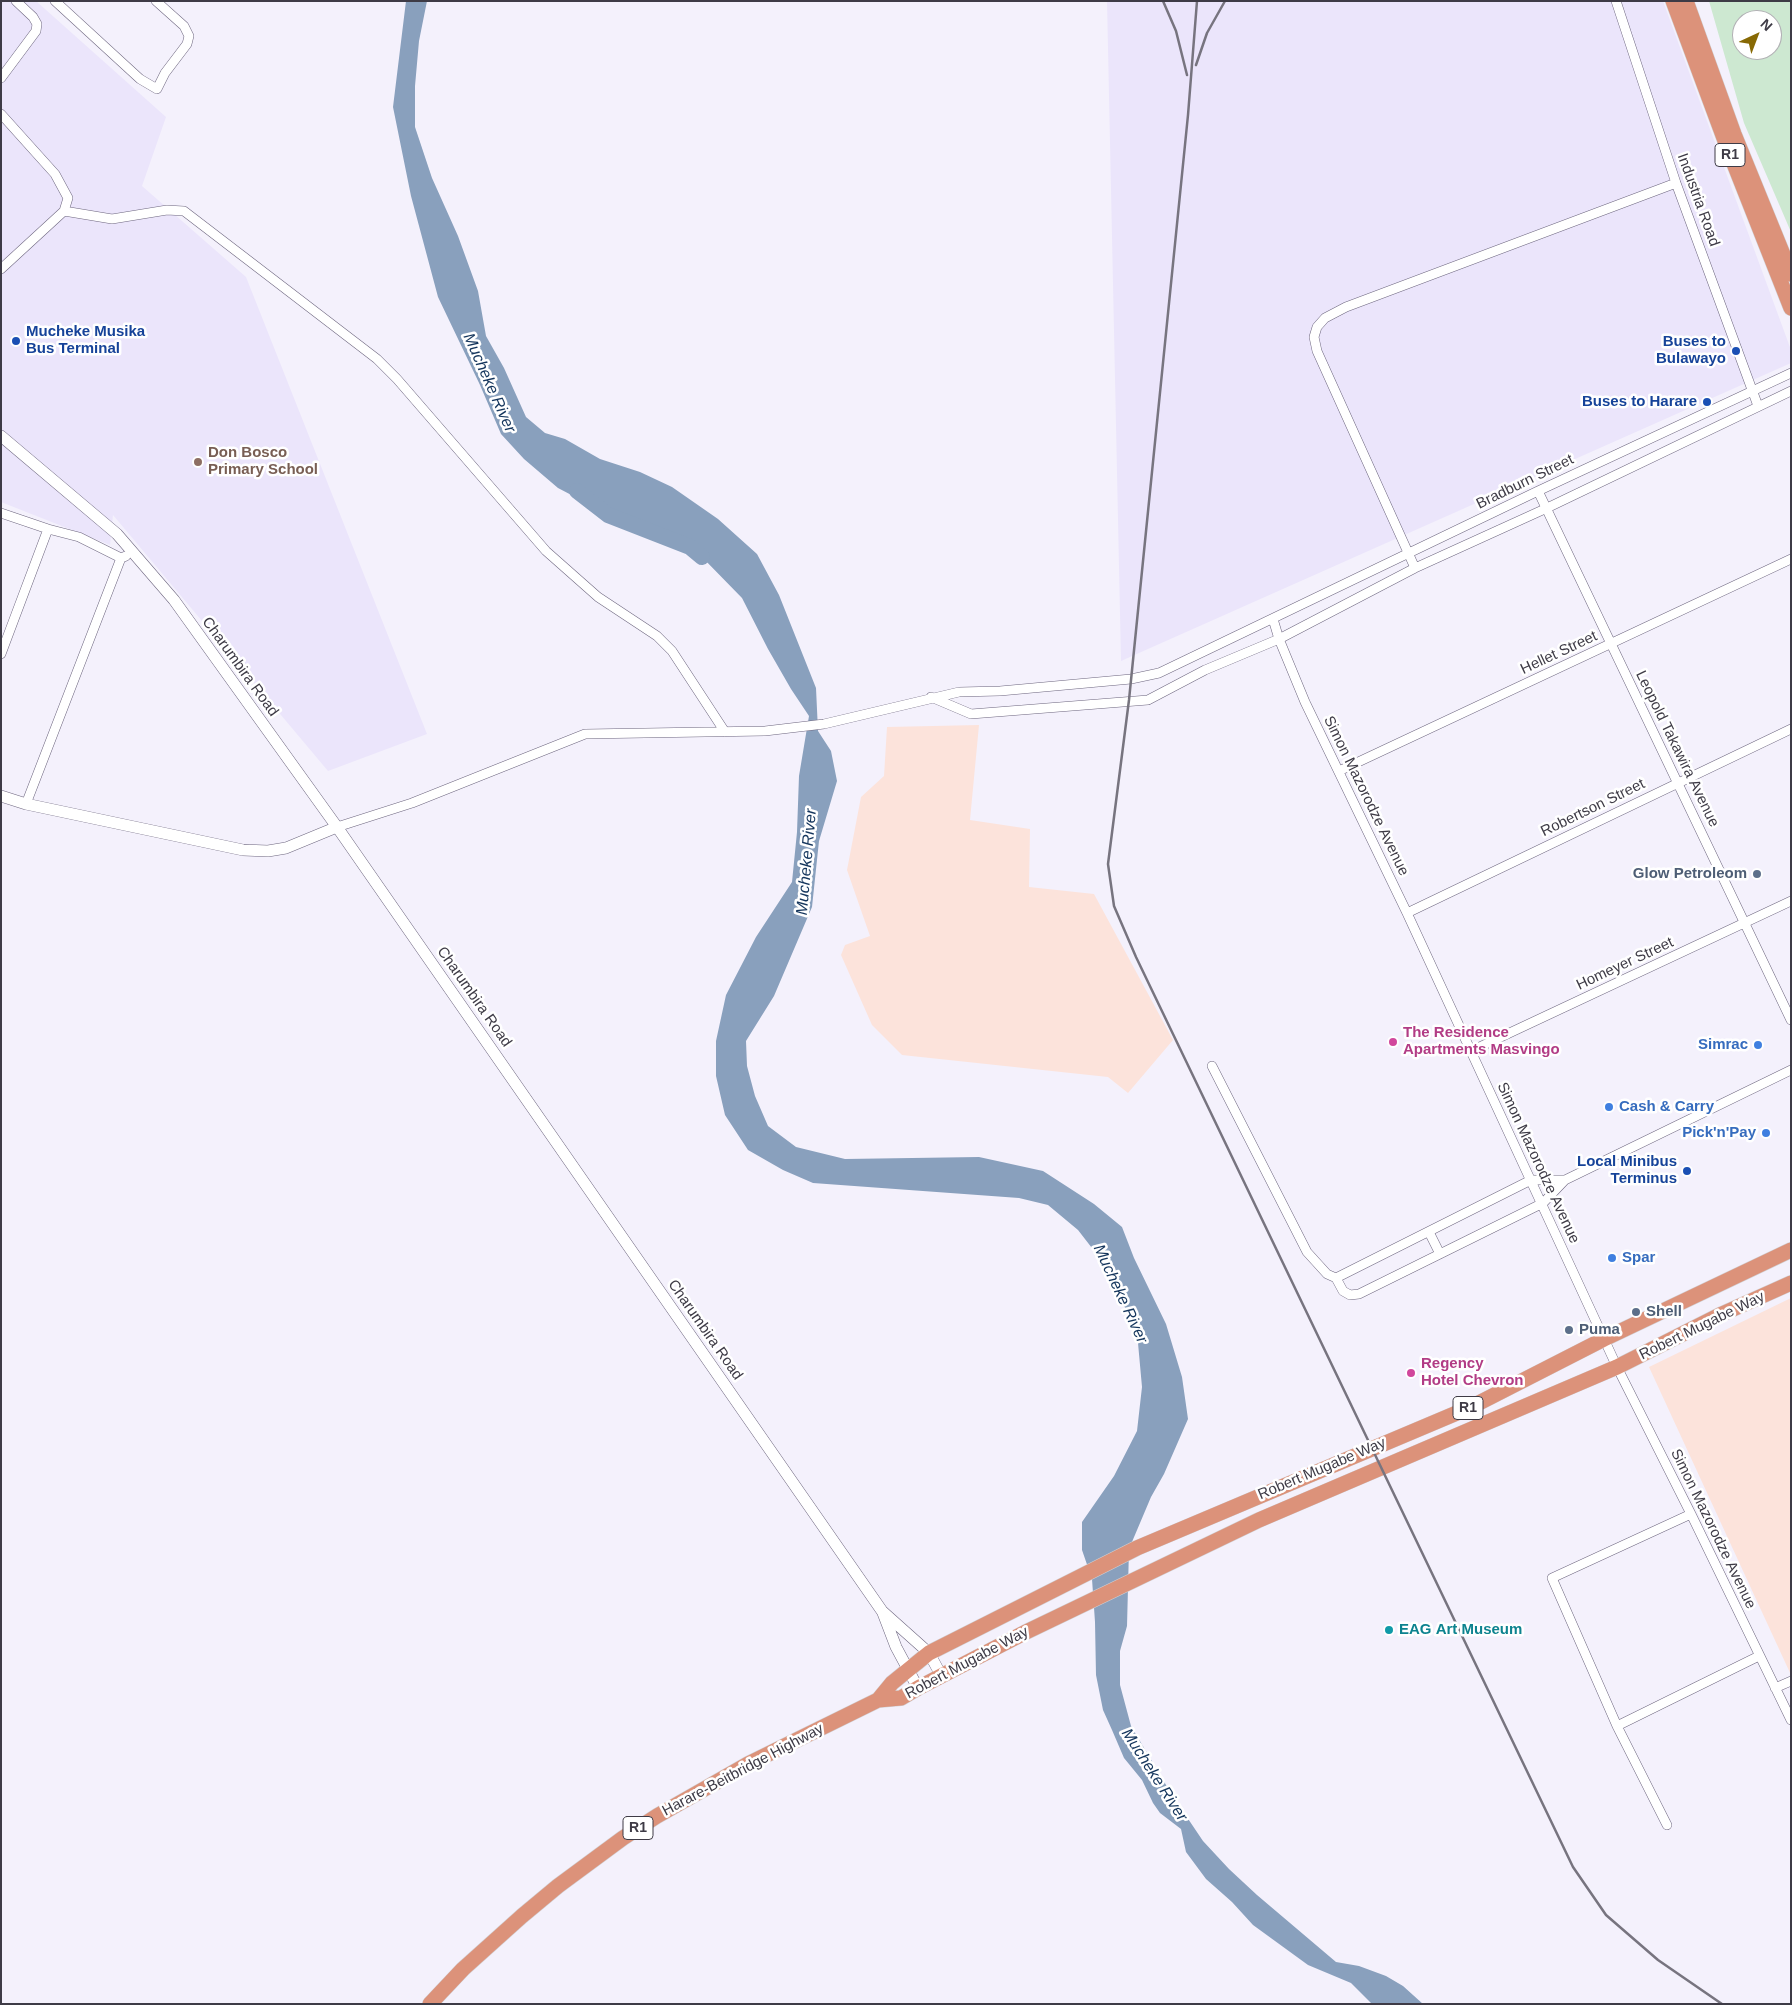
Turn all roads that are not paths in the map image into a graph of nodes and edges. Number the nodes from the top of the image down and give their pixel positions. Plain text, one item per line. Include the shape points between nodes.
1 (16, 1) edge
2 (54, 1) edge
3 (156, 1) edge
4 (1616, 1) edge
5 (1673, 1) edge
6 (1686, 1) edge
7 (1, 78) edge
8 (1, 114) edge
9 (1676, 182) junction
10 (64, 211) junction
11 (3, 264) edge
12 (1791, 274) edge
13 (1791, 308) edge
14 (1791, 373) edge
15 (1753, 390) junction
16 (1791, 391) edge
17 (1758, 406) junction
18 (2, 437) edge
19 (1538, 491) junction
20 (1547, 508) junction
21 (1, 514) edge
22 (48, 529) junction
23 (135, 553) junction
24 (1408, 554) junction
25 (121, 558) junction
26 (1791, 559) edge
27 (1415, 568) junction
28 (1273, 619) junction
29 (1279, 639) junction
30 (1611, 645) junction
31 (1, 654) edge
32 (930, 697) junction
33 (1791, 729) edge
34 (726, 732) junction
35 (1339, 771) junction
36 (1678, 782) junction
37 (1, 796) edge
38 (26, 804) junction
39 (337, 827) junction
40 (1791, 901) edge
41 (1407, 913) junction
42 (1744, 924) junction
43 (1791, 1020) edge
44 (1471, 1051) junction
45 (1212, 1066) dead end
46 (1791, 1070) edge
47 (1531, 1180) junction
48 (1565, 1180) junction
49 (1543, 1203) junction
50 (1429, 1232) junction
51 (1791, 1250) edge
52 (1440, 1254) junction
53 (1336, 1278) junction
54 (1791, 1283) edge
55 (1604, 1339) junction
56 (1617, 1368) junction
57 (1691, 1514) junction
58 (882, 1611) junction
59 (929, 1653) junction
60 (1759, 1656) junction
61 (907, 1670) junction
62 (941, 1676) junction
63 (1791, 1681) edge
64 (918, 1688) junction
65 (1775, 1688) junction
66 (878, 1700) junction
67 (1791, 1720) edge
68 (1617, 1726) junction
69 (1667, 1825) dead end
70 (430, 2004) edge

1 - 7 street via 33,17 36,31
2 - 3 street via 140,79 157,89 189,36 184,26
4 - 9 street, Industria Road
5 - 13 highway, R1 via 1724,141
6 - 12 highway, R1 via 1734,134
8 - 10 street via 55,174 68,198
9 - 15 street, Industria Road
9 - 24 street via 1346,307 1325,318 1317,327 1314,337 1317,351
10 - 11 street
10 - 34 street via 112,219 167,210 184,211 378,359 546,552 598,597 657,636 672,651
14 - 15 street, Bradburn Street
15 - 17 street, Industria Road
15 - 19 street, Bradburn Street
16 - 17 street, Bradburn Street
17 - 20 street, Bradburn Street
18 - 23 street, Charumbira Road
19 - 20 street, Leopold Takawira Avenue
19 - 24 street, Bradburn Street
20 - 27 street, Bradburn Street
20 - 30 street, Leopold Takawira Avenue
21 - 22 street
22 - 25 street via 79,537
22 - 31 street
23 - 25 street
23 - 39 street, Charumbira Road via 174,600
24 - 27 street
24 - 28 street, Bradburn Street
25 - 38 street
26 - 30 street, Hellet Street
27 - 29 street, Bradburn Street
28 - 29 street, Simon Mazorodze Avenue
28 - 32 street, Bradburn Street via 1159,673 1131,680 959,692
29 - 32 street, Bradburn Street via 1205,670 1148,700 971,714
29 - 35 street, Simon Mazorodze Avenue
30 - 35 street, Hellet Street
30 - 36 street, Leopold Takawira Avenue
32 - 34 street, Bradburn Street via 824,724 765,732
33 - 36 street, Robertson Street
34 - 39 street, Bradburn Street via 585,734 412,803
35 - 41 street, Simon Mazorodze Avenue
36 - 41 street, Robertson Street
36 - 42 street, Leopold Takawira Avenue
37 - 38 street
38 - 39 street via 243,850 286,848
39 - 58 street, Charumbira Road
40 - 42 street, Homeyer Street
41 - 44 street, Simon Mazorodze Avenue
42 - 43 street, Leopold Takawira Avenue
42 - 44 street, Homeyer Street
44 - 47 street, Simon Mazorodze Avenue
45 - 53 street via 1307,1252 1327,1274
46 - 48 street
47 - 48 street
47 - 49 street, Simon Mazorodze Avenue
47 - 50 street
48 - 49 street
49 - 52 street
49 - 55 street, Simon Mazorodze Avenue
50 - 52 street
50 - 53 street
51 - 55 highway, Robert Mugabe Way / R1
52 - 53 street via 1359,1294 1350,1295 1343,1291
54 - 56 highway, Robert Mugabe Way / R1
55 - 56 street, Simon Mazorodze Avenue
55 - 59 highway, Robert Mugabe Way / R1 via 1471,1407 1137,1548
56 - 57 street, Simon Mazorodze Avenue
56 - 62 highway, Robert Mugabe Way / R1 via 1259,1520
57 - 60 street, Simon Mazorodze Avenue
57 - 68 street via 1552,1578
58 - 59 street, Charumbira Road
58 - 61 street, Charumbira Road
59 - 61 highway, Robert Mugabe Way / R1
59 - 62 street, Charumbira Road
60 - 65 street, Simon Mazorodze Avenue
60 - 68 street
61 - 64 street, Charumbira Road
61 - 66 highway, Robert Mugabe Way / R1
62 - 64 highway, Robert Mugabe Way / R1
63 - 65 street
64 - 66 highway, Robert Mugabe Way / R1 via 901,1698
65 - 67 street, Simon Mazorodze Avenue
66 - 70 highway, Harare-Beitbridge Highway / R1 via 748,1764 623,1838 522,1916
68 - 69 street

